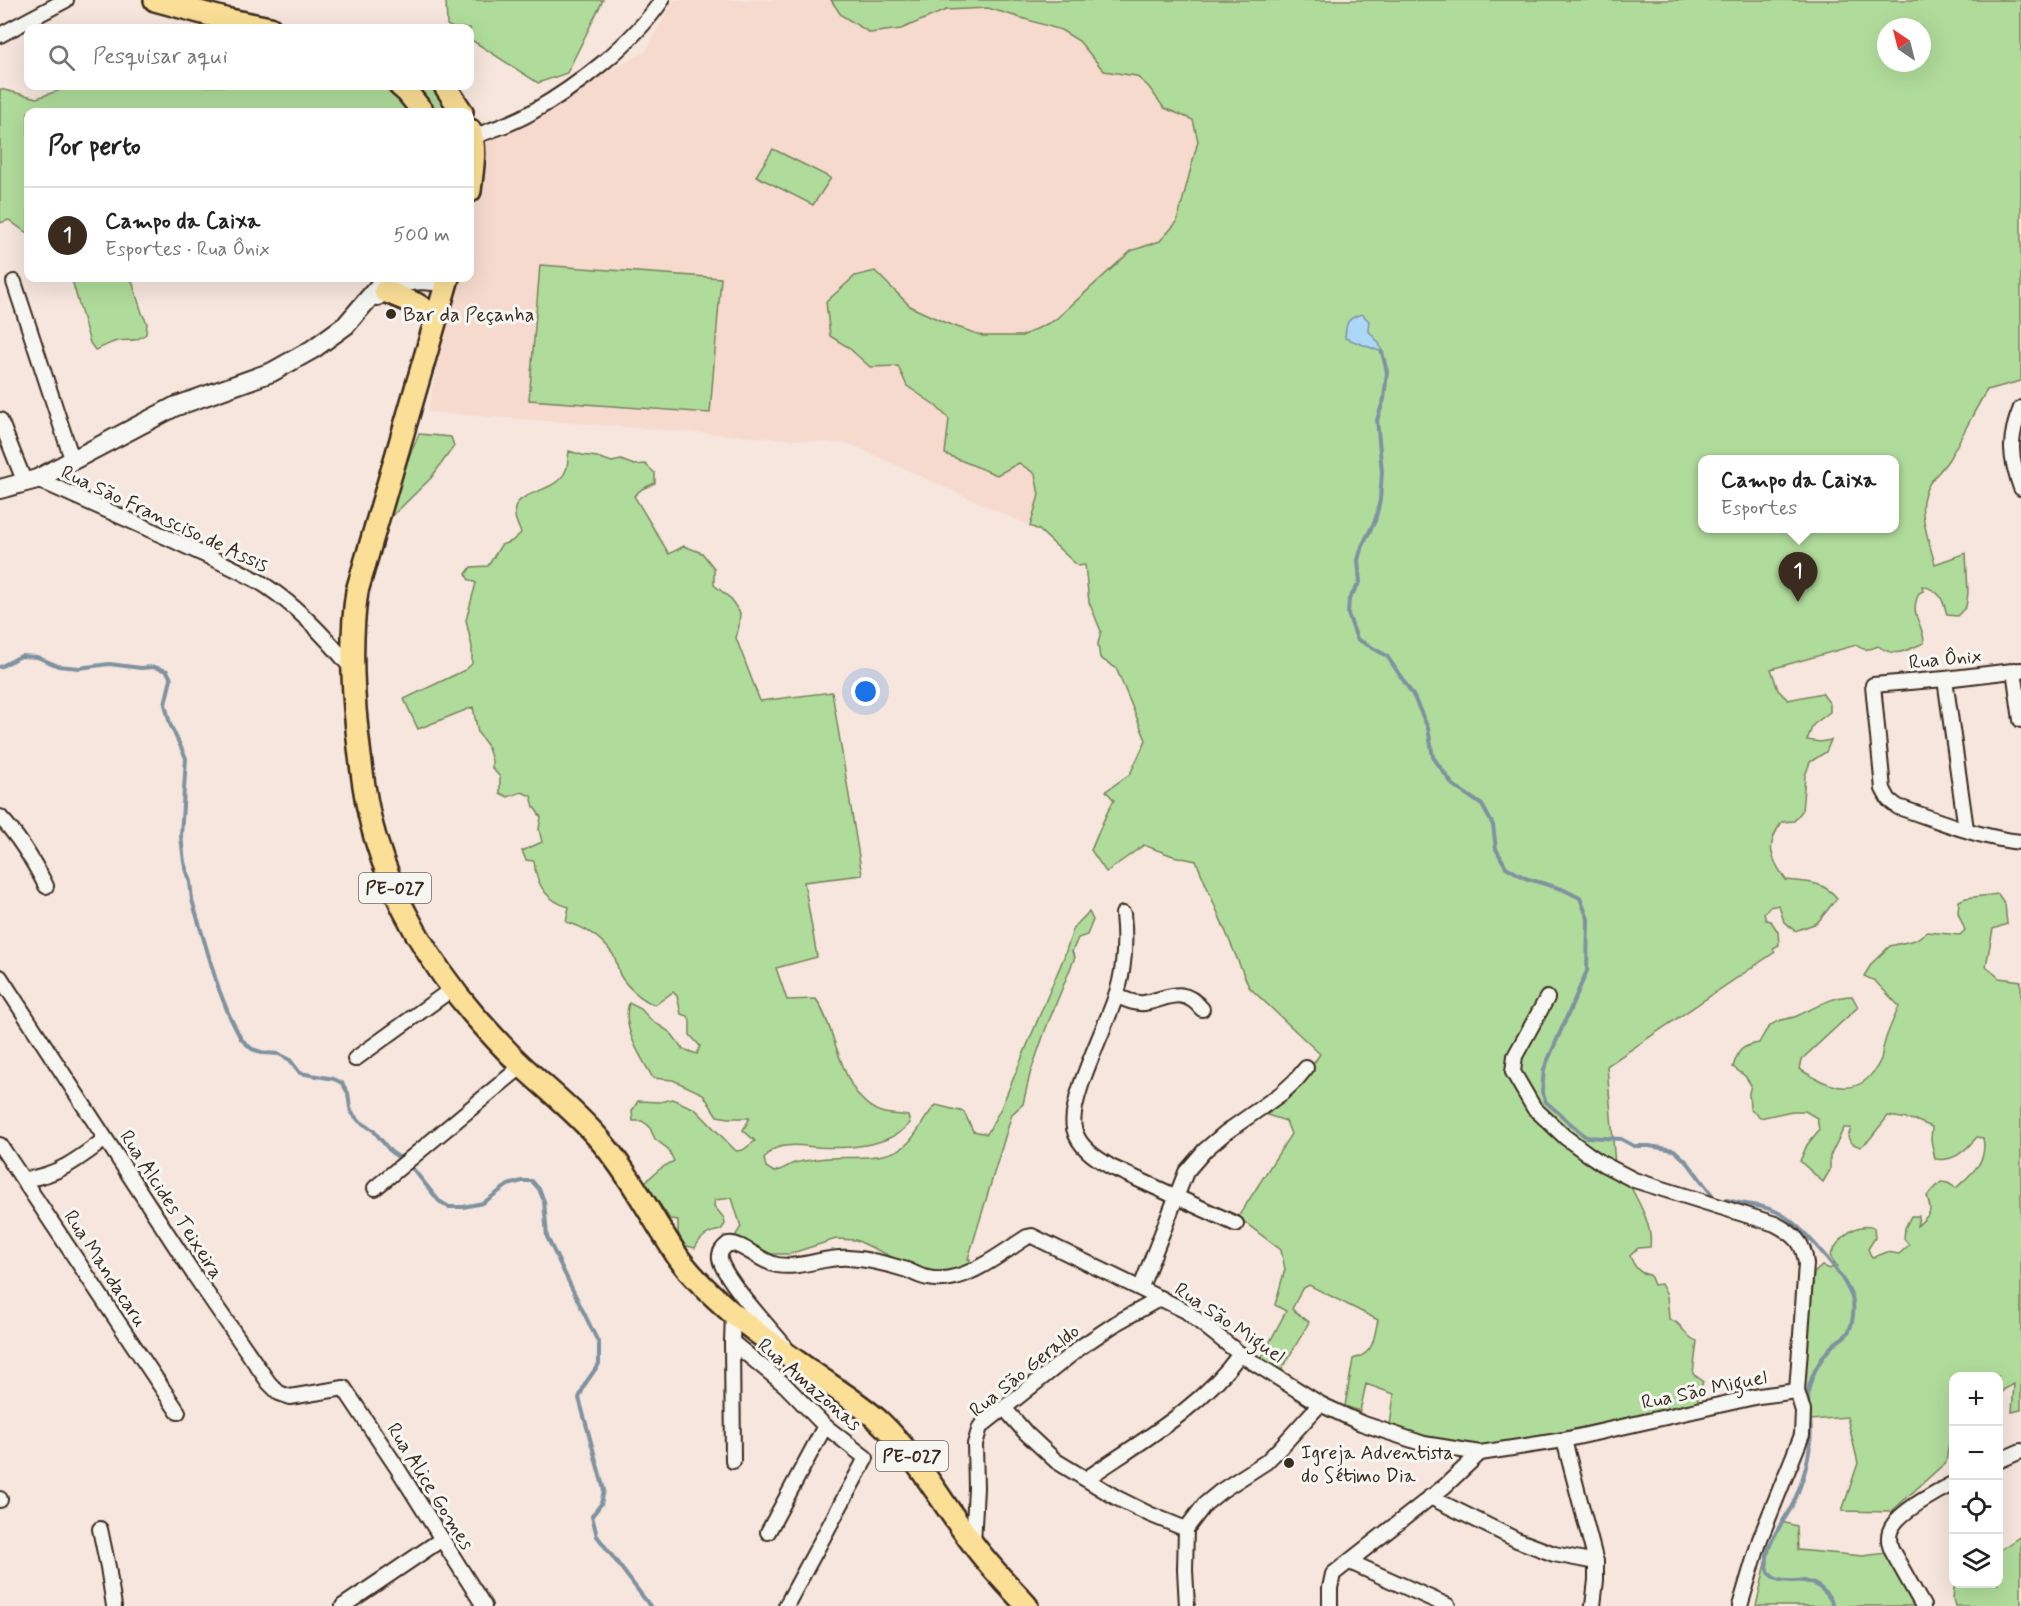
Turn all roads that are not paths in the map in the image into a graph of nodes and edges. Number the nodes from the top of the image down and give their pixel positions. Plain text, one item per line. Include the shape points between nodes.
1 (66, 0) edge
2 (155, 0) edge
3 (662, 0) edge
4 (250, 24) edge
5 (0, 35) edge
6 (405, 90) edge
7 (448, 90) edge
8 (420, 108) edge
9 (459, 108) edge
10 (474, 133) edge
11 (14, 282) dead end
12 (403, 282) edge
13 (446, 282) edge
14 (385, 284) edge
15 (435, 316) junction
16 (2021, 408) edge
17 (0, 420) edge
18 (72, 459) junction
19 (31, 481) junction
20 (2021, 488) edge
21 (0, 489) edge
22 (352, 669) junction
23 (2018, 670) edge
24 (1945, 679) junction
25 (2021, 720) edge
26 (0, 817) edge
27 (1966, 828) junction
28 (2021, 842) edge
29 (46, 886) dead end
30 (1123, 914) dead end
31 (0, 977) edge
32 (452, 989) junction
33 (1116, 995) junction
34 (1546, 998) dead end
35 (1202, 1009) dead end
36 (355, 1059) dead end
37 (522, 1066) junction
38 (1306, 1068) dead end
39 (105, 1139) junction
40 (0, 1145) edge
41 (25, 1179) junction
42 (375, 1188) dead end
43 (1175, 1197) junction
44 (1236, 1224) dead end
45 (1141, 1287) junction
46 (1161, 1298) junction
47 (733, 1313) junction
48 (732, 1342) junction
49 (1240, 1354) junction
50 (796, 1361) junction
51 (344, 1388) joint
52 (1797, 1391) junction
53 (1320, 1404) junction
54 (1005, 1409) junction
55 (178, 1412) dead end
56 (825, 1426) junction
57 (1564, 1440) junction
58 (2021, 1451) edge
59 (1480, 1453) junction
60 (2003, 1459) edge
61 (733, 1461) dead end
62 (1086, 1479) junction
63 (1949, 1486) edge
64 (1430, 1497) junction
65 (100, 1529) dead end
66 (1186, 1529) junction
67 (768, 1532) dead end
68 (442, 1539) junction
69 (973, 1545) junction
70 (1350, 1562) junction
71 (1596, 1562) junction
72 (114, 1606) edge
73 (343, 1606) edge
74 (484, 1606) edge
75 (786, 1606) edge
76 (1028, 1606) edge
77 (1187, 1606) edge
78 (1330, 1606) edge
79 (1448, 1606) edge
80 (1593, 1606) edge
81 (1740, 1606) edge
82 (1923, 1606) edge

1 - 5 street
2 - 4 main road
3 - 10 street via 627,40 577,82 531,112
6 - 8 main road
7 - 9 main road
11 - 18 street
12 - 14 street
13 - 15 main road, PE-027
14 - 15 main road
14 - 18 street via 346,325 314,349 272,372 174,406
15 - 22 main road, PE-027 via 357,591
16 - 20 street via 2011,453
17 - 19 street
18 - 19 street
19 - 21 street
19 - 22 street, Rua São Fransciso de Assis via 135,521 264,585 316,628
22 - 32 main road, PE-027 via 358,748 375,836 403,907
23 - 24 street, Rua Ônix
23 - 25 street
24 - 27 street
24 - 27 street, Rua Ônix via 1873,685 1883,789 1898,807
26 - 29 street via 30,854
27 - 28 street
30 - 33 street via 1125,961
31 - 39 street, Rua Alcides Teixeira
32 - 36 street
32 - 37 main road, PE-027
33 - 35 street via 1135,1003 1180,995
33 - 43 street via 1078,1095 1074,1130 1094,1157
34 - 52 street via 1515,1056 1513,1072 1534,1108 1565,1137 1634,1180 1760,1218 1800,1241 1806,1264
37 - 42 street
37 - 47 main road, PE-027 via 591,1129 615,1158 679,1258
38 - 43 street via 1282,1093 1205,1150 1186,1172
39 - 41 street via 55,1173
39 - 51 street, Rua Alcides Teixeira via 269,1383 290,1397
40 - 41 street, Rua Mandacaru
41 - 55 street, Rua Mandacaru
43 - 44 street
43 - 45 street
45 - 46 street, Rua São Miguel
45 - 50 street, Rua São Miguel via 1032,1236 994,1260 952,1279 940,1280 848,1257 795,1266 777,1265 761,1260 737,1244 728,1244 720,1255 726,1271
46 - 49 street, Rua São Miguel via 1186,1311
46 - 54 street, Rua São Geraldo via 1082,1346
47 - 48 street, Rua Amazonas
47 - 50 main road, PE-027
48 - 56 street, Rua Amazonas
48 - 61 street
49 - 53 street, Rua São Miguel
49 - 62 street via 1201,1398
50 - 69 main road, PE-027 via 877,1419 902,1444
51 - 68 street, Rua Alice Gomes
52 - 57 street, Rua São Miguel via 1691,1410
52 - 81 street via 1803,1412 1802,1435 1760,1539
53 - 59 street, Rua São Miguel via 1397,1436
53 - 66 street via 1273,1455 1205,1504
54 - 62 street via 1045,1452
54 - 69 street, Rua São Geraldo via 987,1420 976,1435
56 - 67 street
56 - 75 street, Rua Amazonas via 866,1458
57 - 59 street, Rua São Miguel
57 - 71 street
58 - 60 street
59 - 64 street
62 - 66 street via 1127,1504
63 - 82 street via 1902,1515 1889,1533 1892,1551
64 - 70 street
64 - 71 street via 1517,1540 1554,1554
65 - 72 street
66 - 77 street
68 - 73 street
68 - 74 street, Rua Alice Gomes
69 - 76 main road, PE-027
70 - 78 street via 1333,1574
70 - 79 street
71 - 80 street

